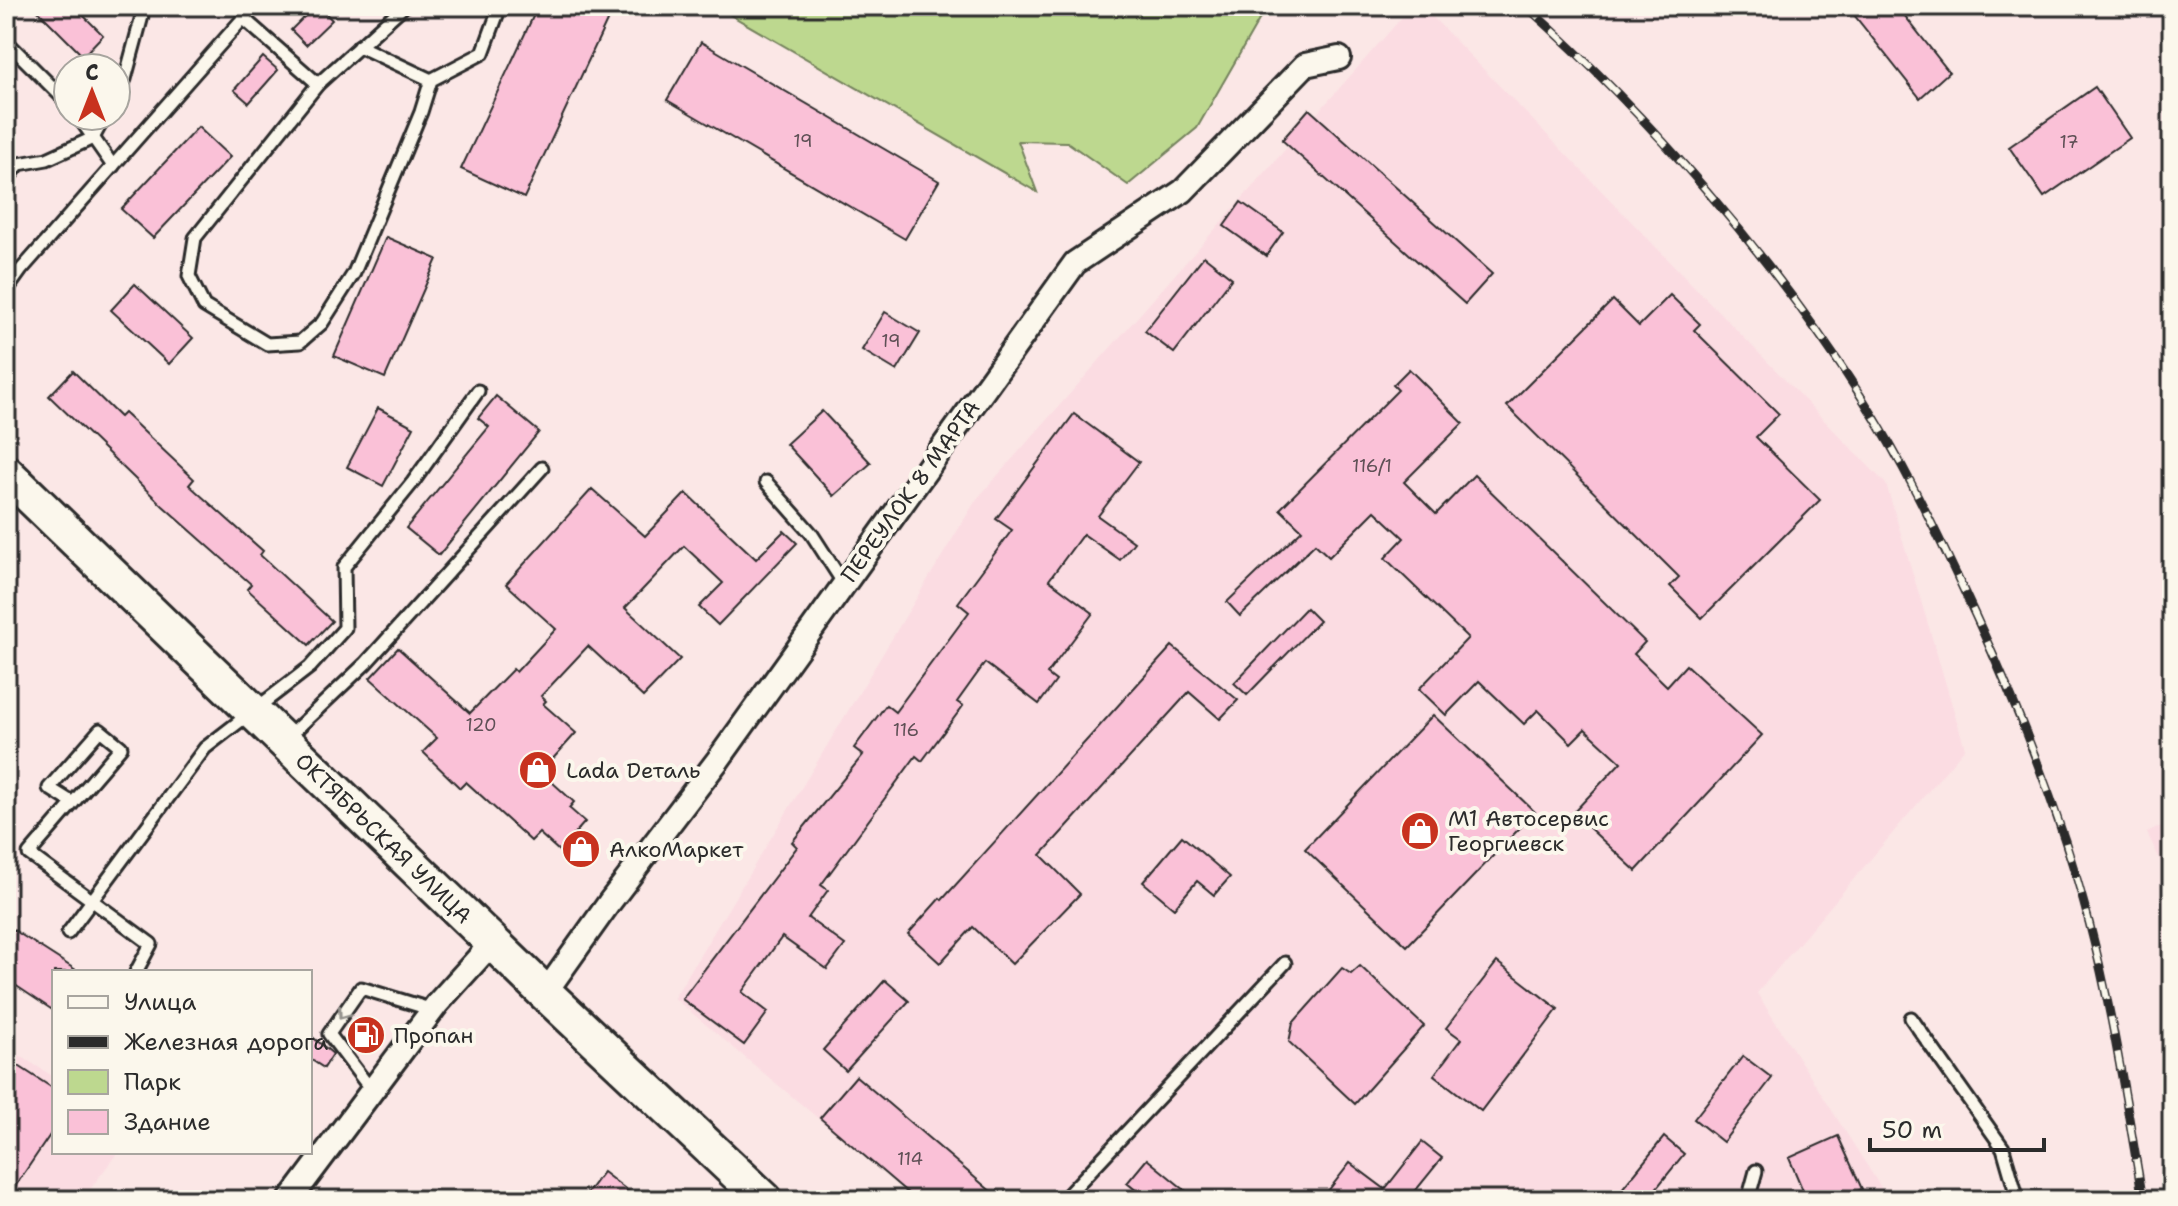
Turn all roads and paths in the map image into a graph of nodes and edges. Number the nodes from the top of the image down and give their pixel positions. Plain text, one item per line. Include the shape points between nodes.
1 (136, 6) edge
2 (254, 6) edge
3 (404, 6) edge
4 (493, 6) edge
5 (243, 18) junction
6 (6, 41) edge
7 (359, 46) junction
8 (132, 53) edge
9 (1339, 58) dead end
10 (431, 80) junction
11 (318, 84) junction
12 (52, 87) edge
13 (89, 132) edge
14 (96, 132) edge
15 (93, 138) junction
16 (113, 166) junction
17 (6, 181) edge
18 (6, 291) edge
19 (478, 391) dead end
20 (542, 468) dead end
21 (6, 473) edge
22 (766, 482) dead end
23 (844, 584) junction
24 (252, 711) junction
25 (284, 741) junction
26 (73, 803) junction
27 (93, 900) junction
28 (68, 933) dead end
29 (492, 943) junction
30 (1285, 963) dead end
31 (137, 970) edge
32 (545, 993) junction
33 (433, 1010) junction
34 (1911, 1018) dead end
35 (372, 1091) junction
36 (1756, 1171) dead end
37 (290, 1200) edge
38 (765, 1200) edge
39 (1063, 1200) edge
40 (1748, 1200) edge
41 (2018, 1200) edge

1 - 8 lane via 142,16
2 - 5 lane
3 - 7 lane
4 - 10 lane via 497,15 483,53
5 - 11 lane
5 - 16 lane
6 - 12 lane
7 - 10 lane
7 - 11 lane
9 - 23 street, ПЕРЕУЛОК 8 МАРТА via 1305,65 1183,191 1075,263
10 - 11 lane via 354,273 322,323 300,342 267,344 204,306 189,276 195,238
13 - 15 lane
14 - 15 lane
15 - 16 lane
15 - 17 lane via 47,159 19,164
16 - 18 lane
19 - 24 lane via 344,567 345,628 310,667
20 - 25 lane via 366,663
21 - 24 main road, ОКТЯБРЬСКАЯ УЛИЦА
22 - 23 lane via 811,533
23 - 32 street, ПЕРЕУЛОК 8 МАРТА
24 - 25 main road, ОКТЯБРЬСКАЯ УЛИЦА
24 - 27 lane via 205,748
25 - 29 main road, ОКТЯБРЬСКАЯ УЛИЦА
26 - 26 lane via 121,747 100,730 49,788
26 - 27 lane via 29,854
27 - 28 lane
27 - 31 lane via 151,944
29 - 32 main road, ОКТЯБРЬСКАЯ УЛИЦА
29 - 33 street
30 - 39 lane
32 - 38 main road, ОКТЯБРЬСКАЯ УЛИЦА
33 - 35 street
33 -> 35 lane via 361,988 329,1034
34 - 41 lane via 2003,1148
35 - 37 street
36 - 40 lane

